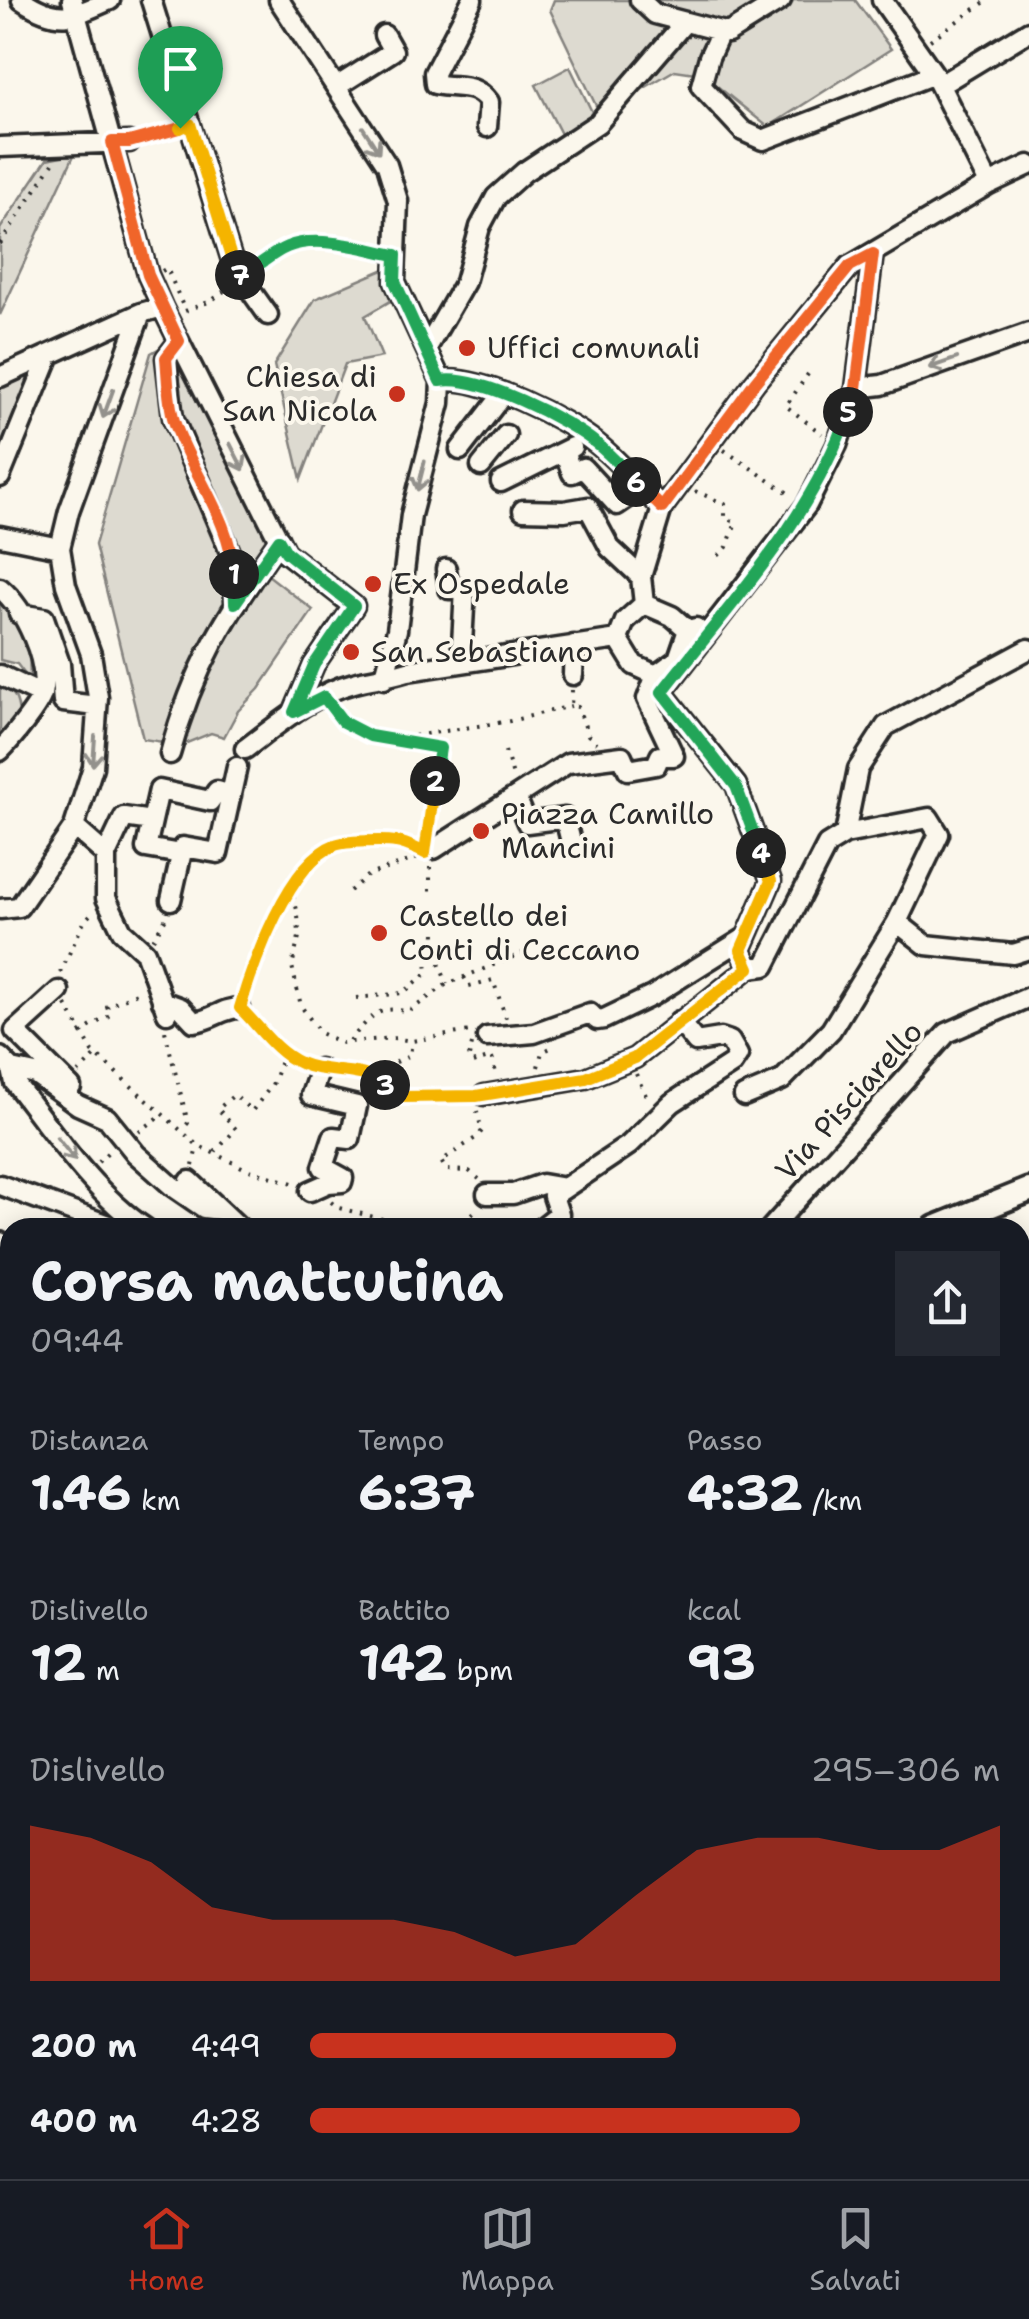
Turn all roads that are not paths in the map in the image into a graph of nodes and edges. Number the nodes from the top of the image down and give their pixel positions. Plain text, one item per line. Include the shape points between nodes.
1 (22, 0) edge
2 (110, 0) edge
3 (151, 0) edge
4 (279, 0) edge
5 (472, 0) edge
6 (640, 0) edge
7 (781, 0) edge
8 (882, 0) edge
9 (76, 7) edge
10 (685, 22) junction
11 (1029, 30) edge
12 (722, 32) junction
13 (384, 35) dead end
14 (937, 80) junction
15 (336, 87) junction
16 (487, 127) dead end
17 (121, 142) junction
18 (0, 148) edge
19 (1029, 166) edge
20 (989, 184) junction
21 (873, 254) junction
22 (162, 307) junction
23 (141, 313) junction
24 (268, 315) dead end
25 (1029, 333) edge
26 (179, 341) junction
27 (427, 348) junction
28 (49, 356) junction
29 (0, 377) edge
30 (440, 381) junction
31 (856, 388) junction
32 (504, 394) junction
33 (506, 436) dead end
34 (590, 439) junction
35 (460, 450) dead end
36 (564, 451) junction
37 (481, 466) dead end
38 (0, 478) edge
39 (501, 482) dead end
40 (642, 488) junction
41 (662, 508) junction
42 (523, 510) dead end
43 (0, 536) edge
44 (279, 540) junction
45 (60, 548) junction
46 (446, 568) dead end
47 (641, 576) junction
48 (0, 588) edge
49 (235, 603) junction
50 (644, 604) junction
51 (20, 614) junction
52 (716, 622) junction
53 (688, 630) junction
54 (618, 639) junction
55 (574, 645) junction
56 (1029, 649) edge
57 (461, 663) junction
58 (0, 675) edge
59 (573, 675) road end
60 (656, 675) junction
61 (384, 678) junction
62 (42, 695) junction
63 (97, 706) junction
64 (294, 712) junction
65 (0, 751) edge
66 (170, 754) dead end
67 (231, 795) junction
68 (518, 796) junction
69 (152, 820) junction
70 (74, 827) junction
71 (844, 834) junction
72 (572, 846) dead end
73 (430, 852) road end
74 (181, 854) junction
75 (106, 855) junction
76 (171, 900) road end
77 (0, 909) edge
78 (897, 922) junction
79 (746, 937) junction
80 (1029, 948) edge
81 (749, 968) junction
82 (59, 991) road end
83 (1029, 997) edge
84 (240, 1008) road end
85 (680, 1021) junction
86 (486, 1030) road end
87 (6, 1063) edge
88 (320, 1068) road end
89 (480, 1095) road end
90 (744, 1096) dead end
91 (91, 1111) junction
92 (190, 1181) dead end
93 (0, 1185) edge
94 (565, 1188) junction
95 (1029, 1190) edge
96 (310, 1191) road end
97 (487, 1194) road end
98 (220, 1210) junction
99 (89, 1218) edge
100 (131, 1218) edge
101 (229, 1218) edge
102 (554, 1218) edge
103 (780, 1218) edge
104 (960, 1218) edge

1 - 9 street via 44,15
2 - 9 street
3 - 24 street via 184,126 234,267
4 - 15 street
5 - 16 street via 434,73 435,84 482,92 490,102
6 - 10 street via 655,14
7 - 12 street
8 - 14 street
9 - 17 street
10 - 12 street
10 - 27 street via 598,124 496,197 464,282
11 - 14 street
12 - 14 street via 701,86 742,131 763,140
13 - 15 street via 392,51
14 - 20 street
15 -> 27 street via 387,165 398,202 395,282
17 - 18 street
17 - 22 street via 148,275
19 - 20 street
20 - 21 street
21 - 31 street
21 - 41 street via 850,266
22 - 23 street
22 - 26 street
23 - 28 street
23 -> 45 street
25 -> 31 street
26 -> 44 street
26 - 49 street via 166,358 173,418 233,559
27 - 30 street
28 - 29 street
28 - 38 street
30 - 32 street via 468,380
30 -> 61 street
31 - 52 street via 837,445 806,504
32 - 34 street
32 - 35 street
33 - 37 street
34 - 36 street
34 - 40 street
36 - 39 street
36 - 40 street via 572,473 583,468 617,505
40 - 41 street
41 - 47 street
42 - 47 street via 588,507 610,548
43 - 45 street
44 - 49 street
44 - 64 street via 354,606 314,665
45 - 63 street via 91,654
46 - 57 street via 449,589 466,589
47 - 50 street
48 - 51 street
49 - 66 street via 205,654
50 - 53 street
50 - 54 street via 625,621
51 - 62 street via 41,651
51 - 63 street via 44,618 60,664 63,702
52 - 53 street
52 - 79 street via 662,692 736,786 771,881
53 - 60 street via 678,659
54 - 55 street
54 - 60 street via 634,665
55 - 57 street
55 - 59 street
56 - 71 street via 886,726 858,769
57 - 61 street
58 - 62 street
60 - 68 street via 647,699 674,756 628,770 622,756 568,763
61 - 64 street via 351,684
62 - 65 street
63 -> 70 street via 93,767
64 - 67 street via 241,758
67 - 69 street via 217,791 210,801 159,790
67 - 74 street via 218,853 183,847
68 - 72 street via 527,822 565,818
68 - 73 street
69 - 74 street via 146,848
69 - 75 street via 124,817
70 - 75 street
70 - 77 street via 19,907
71 - 78 street via 930,818 939,834
71 - 81 street via 827,845 765,966
74 - 76 street
75 - 84 street via 106,898 122,931 145,952 162,1000 194,1022
78 - 80 street via 926,945 1012,954
78 - 90 street via 830,1030 782,1080
79 - 81 street via 741,950
79 - 86 street via 604,1019 590,1013 516,1036
81 - 85 street
82 - 91 street via 15,1031
83 - 103 street, Via Pisciarello via 948,1033
85 - 89 street via 630,1061 586,1078
85 - 94 street via 696,1042 721,1038 738,1055
87 - 91 street
87 -> 100 street via 14,1083
88 - 96 street via 311,1094 357,1106 350,1138 333,1137 323,1167 342,1182
91 - 98 street via 107,1118 172,1186 204,1208
92 - 98 street
93 - 99 street
94 - 97 street via 542,1184
94 - 102 street via 553,1196 559,1214
95 - 104 main road
98 - 101 street

